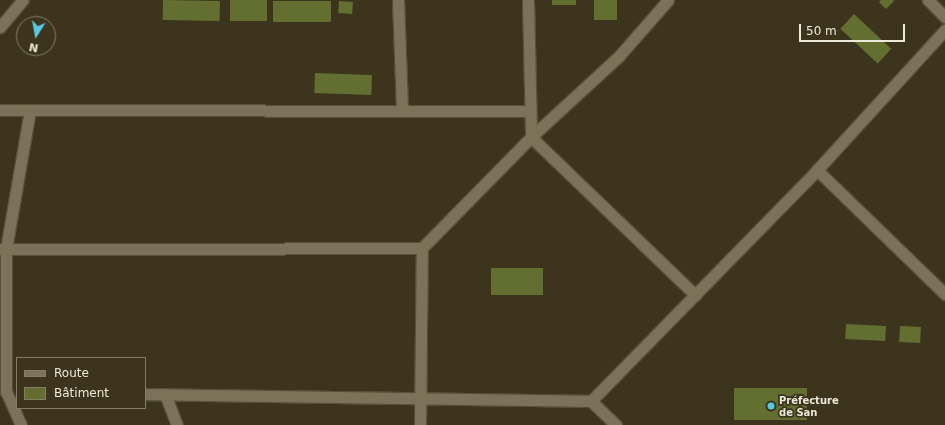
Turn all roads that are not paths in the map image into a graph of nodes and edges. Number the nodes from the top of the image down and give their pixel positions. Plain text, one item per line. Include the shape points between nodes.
1 (23, 0) edge
2 (398, 0) edge
3 (528, 0) edge
4 (668, 0) edge
5 (928, 0) edge
6 (945, 17) edge
7 (0, 27) edge
8 (945, 30) edge
9 (0, 110) edge
10 (30, 110) junction
11 (402, 110) junction
12 (530, 111) junction
13 (530, 137) junction
14 (817, 170) junction
15 (422, 248) junction
16 (3, 249) edge
17 (695, 294) junction
18 (945, 294) edge
19 (8, 392) edge
20 (146, 394) edge
21 (165, 394) junction
22 (420, 398) junction
23 (591, 401) junction
24 (21, 425) edge
25 (177, 425) edge
26 (420, 425) edge
27 (616, 425) edge

1 - 7 street
2 - 11 street
3 - 12 street
4 - 13 street via 619,56
5 - 6 street
8 - 14 street
9 - 10 street
10 - 11 street
10 - 16 street
11 - 12 street
12 - 13 street
13 - 15 street
13 - 17 street
14 - 17 street
14 - 18 street
15 - 16 street
15 - 22 street
16 - 19 street
17 - 23 street
19 - 24 street
20 - 21 street
21 - 22 street
21 - 25 street
22 - 23 street
22 - 26 street
23 - 27 street

